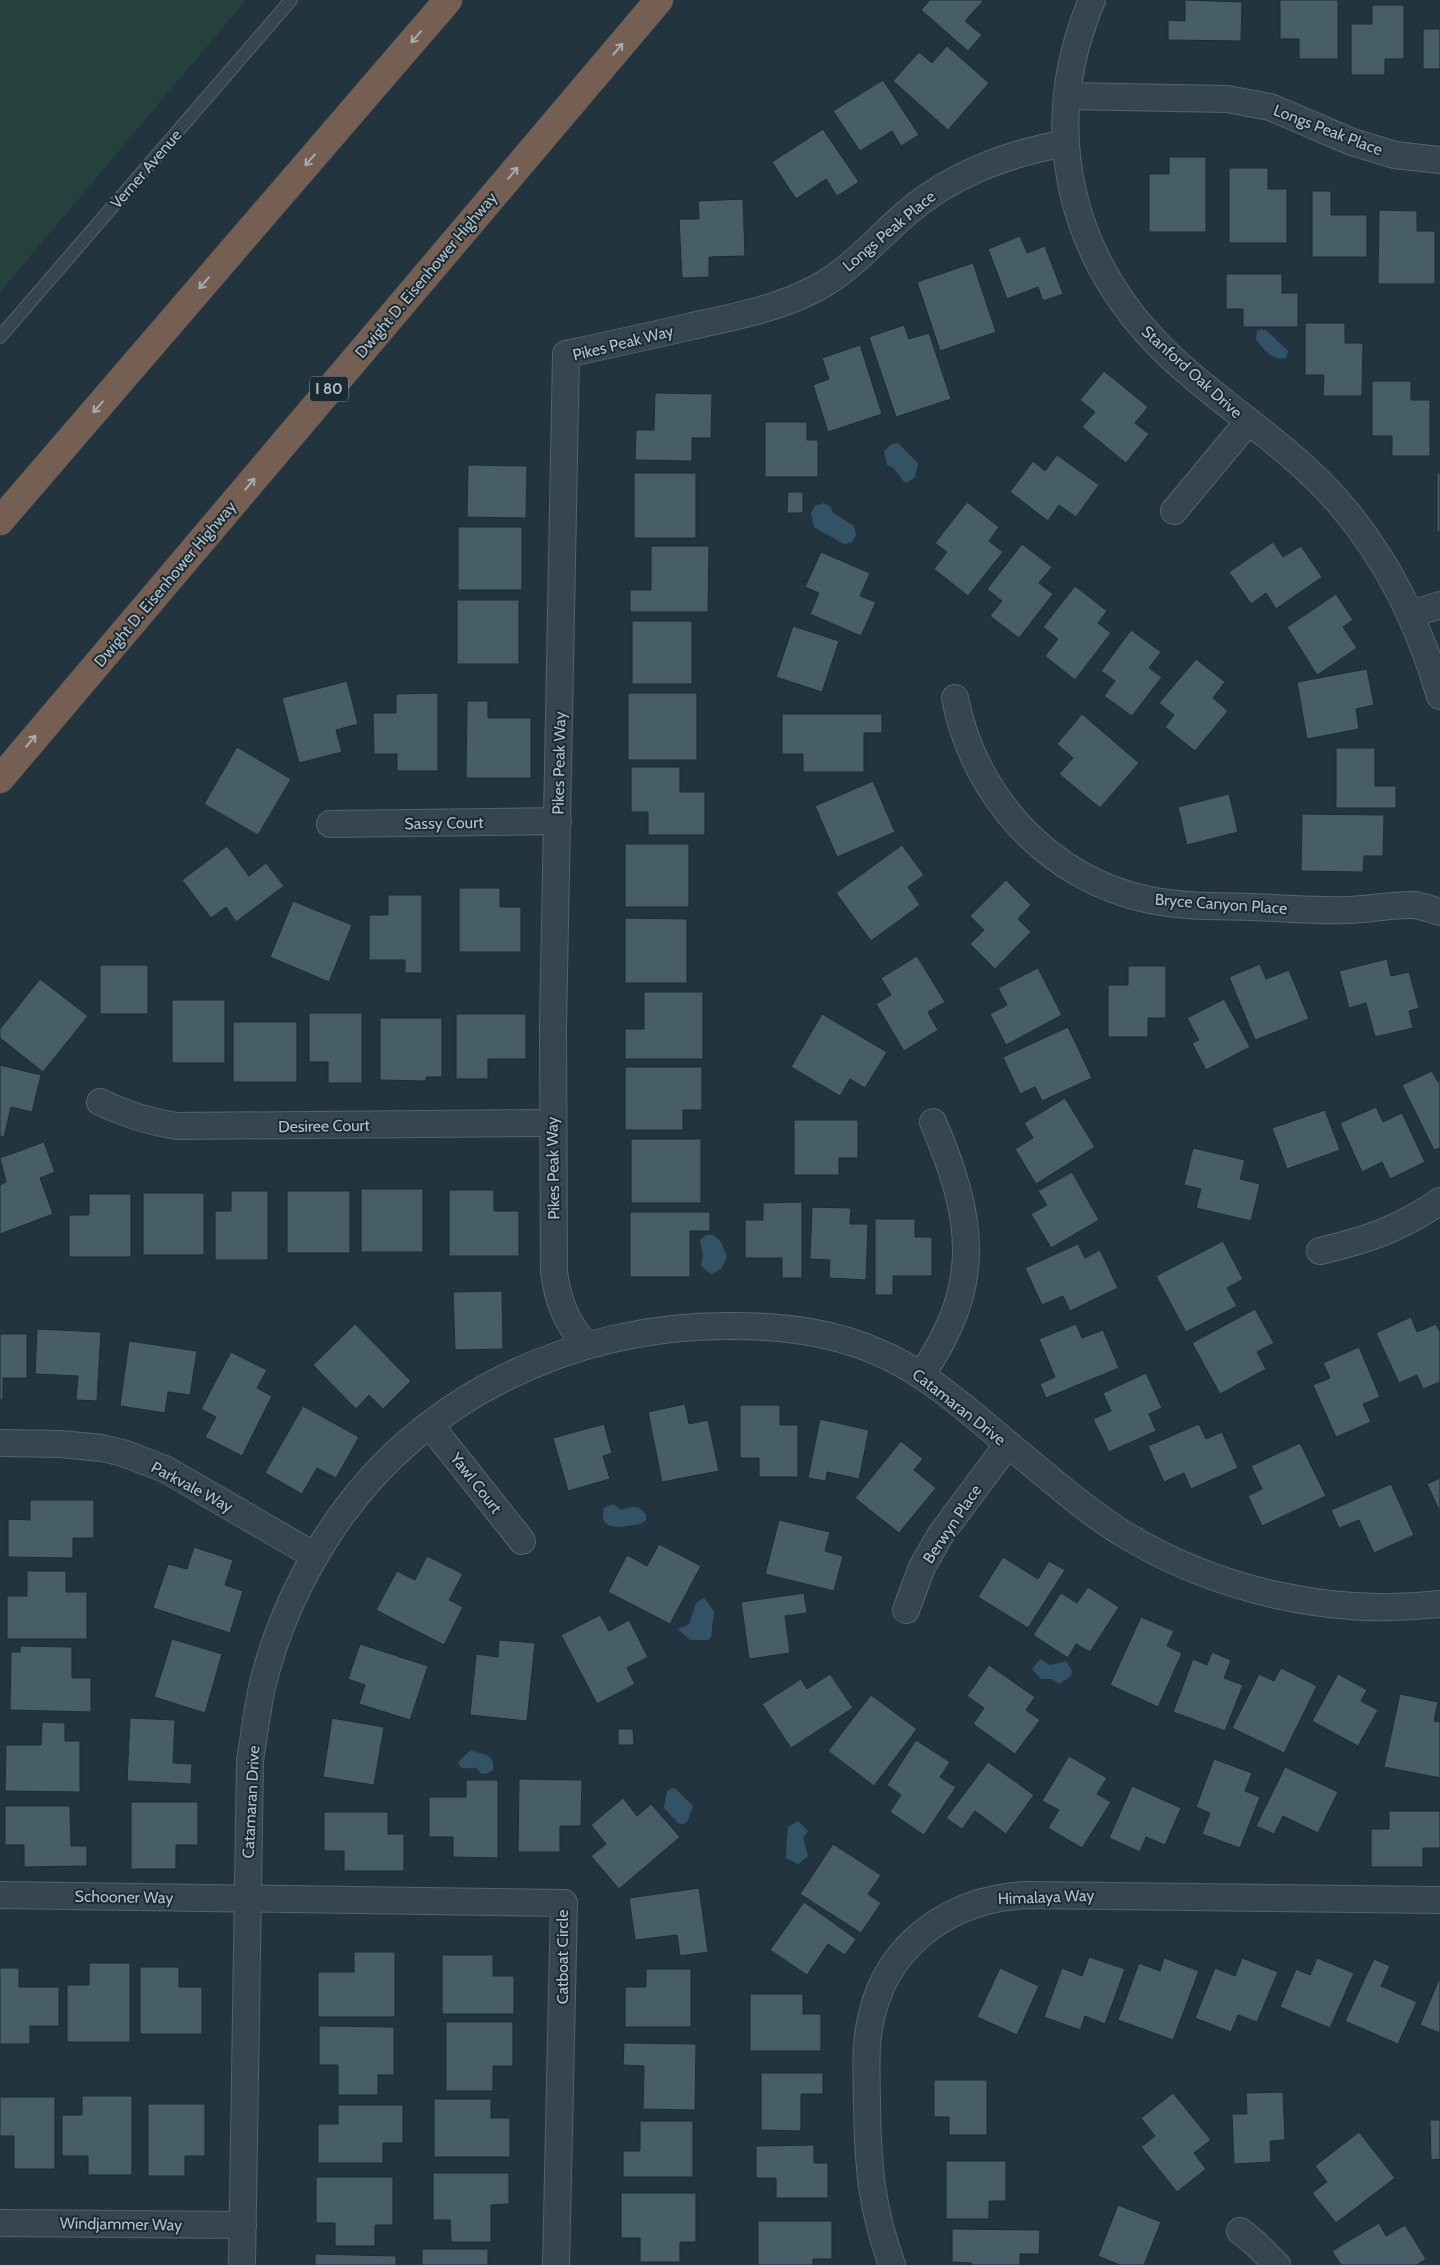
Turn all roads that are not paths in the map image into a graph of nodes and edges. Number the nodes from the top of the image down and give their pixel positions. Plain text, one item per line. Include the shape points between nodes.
1 (291, 0) edge
2 (448, 0) edge
3 (659, 0) edge
4 (1092, 0) edge
5 (1067, 96) junction
6 (1066, 143) junction
7 (1440, 160) edge
8 (743, 315) joint
9 (0, 337) edge
10 (1248, 422) junction
11 (1174, 511) dead end
12 (0, 520) edge
13 (1440, 605) edge
14 (1412, 614) junction
15 (1440, 696) edge
16 (955, 698) dead end
17 (0, 779) edge
18 (558, 821) junction
19 (330, 824) dead end
20 (1440, 912) edge
21 (100, 1102) dead end
22 (933, 1122) dead end
23 (553, 1123) junction
24 (1440, 1201) edge
25 (1320, 1251) dead end
26 (585, 1344) junction
27 (921, 1375) junction
28 (430, 1425) junction
29 (0, 1443) edge
30 (1008, 1444) junction
31 (522, 1541) dead end
32 (315, 1556) junction
33 (1440, 1604) edge
34 (906, 1610) dead end
35 (0, 1895) edge
36 (248, 1899) junction
37 (1440, 1900) edge
38 (0, 2223) edge
39 (243, 2225) junction
40 (1240, 2232) dead end
41 (242, 2265) edge
42 (556, 2265) edge
43 (892, 2265) edge
44 (1277, 2265) edge

1 - 9 lane, Verner Avenue
2 -> 12 highway
17 -> 3 highway, Dwight D. Eisenhower Highway / I 80
4 - 5 street, Stanford Oak Drive via 1071,65
5 - 6 street, Stanford Oak Drive
5 - 7 street, Longs Peak Place via 1227,99 1277,109 1352,142 1395,155
6 - 8 street, Longs Peak Place via 1025,150 951,181 917,204 871,248 834,277 772,308
6 - 10 street, Stanford Oak Drive via 1081,225 1099,265 1121,301 1148,335 1177,363
8 - 18 street, Pikes Peak Way via 566,354
10 - 11 street
10 - 14 street, Stanford Oak Drive via 1307,471 1339,503 1393,577
13 - 14 street
14 - 15 street, Stanford Oak Drive
16 - 20 street, Bryce Canyon Place via 972,756 992,792 1018,826 1052,856 1089,879 1152,901 1194,906 1346,910 1415,905
18 - 19 street, Sassy Court
18 - 23 street, Pikes Peak Way via 552,1026
21 - 23 street, Desiree Court via 119,1112 157,1123 184,1126
22 - 27 street via 951,1162 963,1204 967,1247 962,1289 949,1330
23 - 26 street, Pikes Peak Way via 554,1272 567,1319
24 - 25 street via 1401,1226 1358,1242
26 - 27 street, Catamaran Drive via 655,1329 704,1325 762,1326 847,1339 884,1354
26 - 28 street, Catamaran Drive via 492,1383
27 - 30 street, Catamaran Drive
28 - 31 street, Yawl Court
28 - 32 street, Catamaran Drive via 360,1492
29 - 32 street, Parkvale Way via 60,1444 123,1453 164,1469
30 - 33 street, Catamaran Drive via 1079,1503 1122,1533 1168,1558 1216,1578 1266,1593 1318,1602 1370,1607
30 - 34 street, Berwyn Place via 941,1534 922,1567
32 - 36 street, Catamaran Drive via 294,1596 262,1688 250,1761
35 - 36 street, Schooner Way
36 - 39 street, Catamaran Drive
36 - 42 street, Catboat Circle via 564,1903
37 - 43 street, Himalaya Way via 1028,1894 980,1901 936,1922 907,1947 895,1963 877,1997 866,2054 868,2162 878,2224
38 - 39 street, Windjammer Way
39 - 41 street, Catamaran Drive
40 - 44 street

